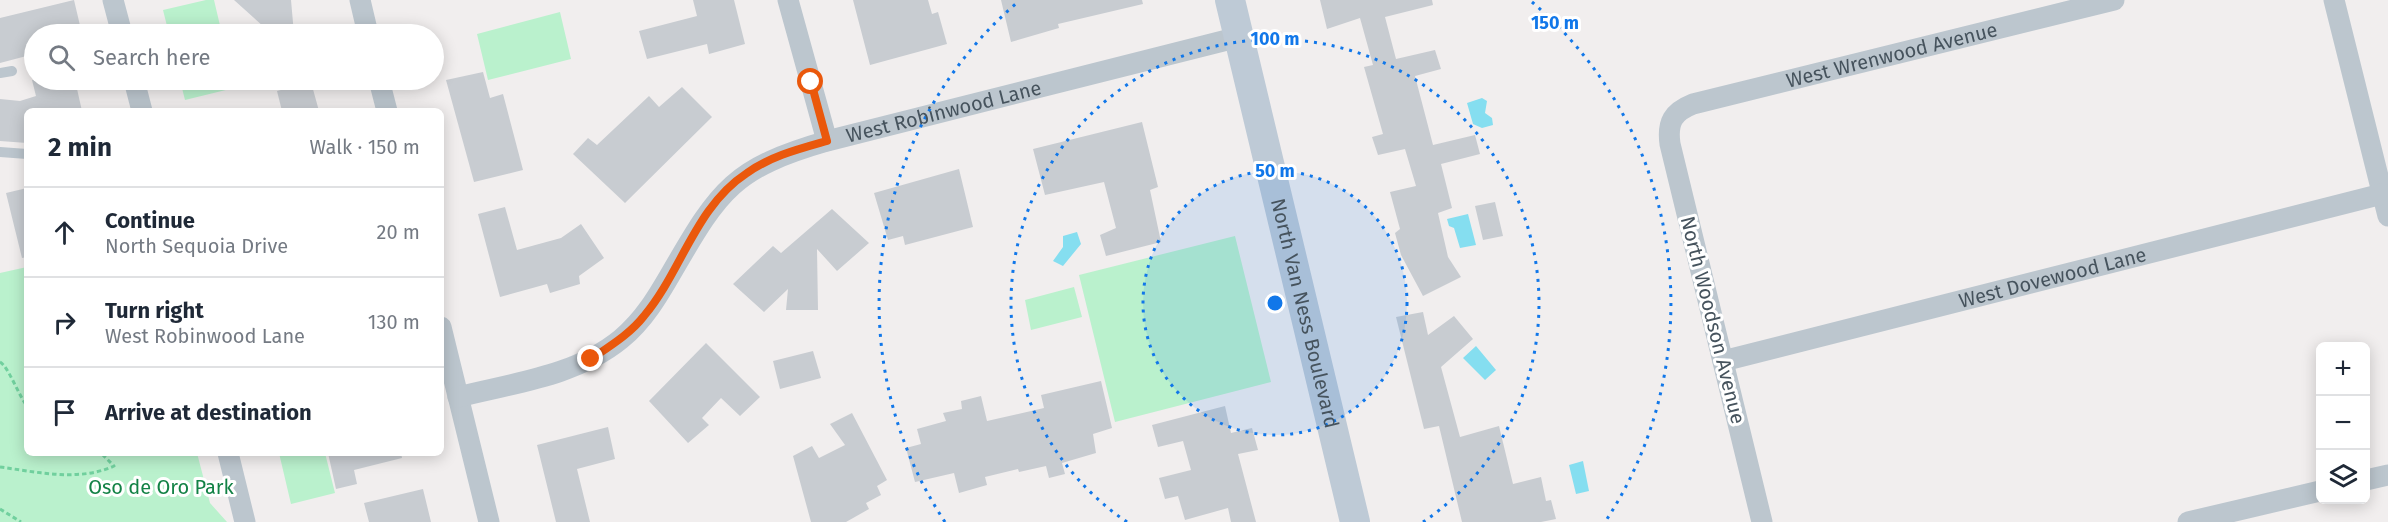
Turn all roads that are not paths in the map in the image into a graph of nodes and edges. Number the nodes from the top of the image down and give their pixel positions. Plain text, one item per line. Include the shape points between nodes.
1 (113, 0) edge
2 (360, 0) edge
3 (788, 0) edge
4 (1230, 0) edge
5 (2114, 0) edge
6 (2334, 0) edge
7 (119, 24) edge
8 (366, 24) edge
9 (1239, 37) junction
10 (12, 71) dead end
11 (0, 73) edge
12 (137, 90) edge
13 (382, 90) edge
14 (141, 108) edge
15 (386, 108) edge
16 (1672, 118) joint
17 (827, 141) junction
18 (0, 152) edge
19 (24, 154) edge
20 (2382, 194) junction
21 (2388, 216) edge
22 (444, 339) edge
23 (1723, 362) junction
24 (458, 397) junction
25 (229, 456) edge
26 (2388, 475) edge
27 (2370, 479) edge
28 (2316, 491) edge
29 (2195, 521) edge
30 (245, 522) edge
31 (489, 522) edge
32 (1355, 522) edge
33 (1762, 522) edge

1 - 7 street
2 - 8 street
3 - 17 street
4 - 9 street, North Van Ness Boulevard
5 - 16 street, West Wrenwood Avenue via 1694,104
6 - 20 street
9 - 17 street, West Robinwood Lane
9 - 32 street, North Van Ness Boulevard
10 - 11 lane
12 - 14 street
13 - 15 street
16 - 23 street, North Woodson Avenue via 1668,130 1670,144
17 - 24 street, West Robinwood Lane via 770,159 724,192 706,213 644,316 620,339 591,359 559,372
18 - 19 lane
20 - 21 street
20 - 23 street, West Dovewood Lane
22 - 24 street
23 - 33 street, North Woodson Avenue
24 - 31 street
25 - 30 street
26 - 27 street
28 - 29 street

